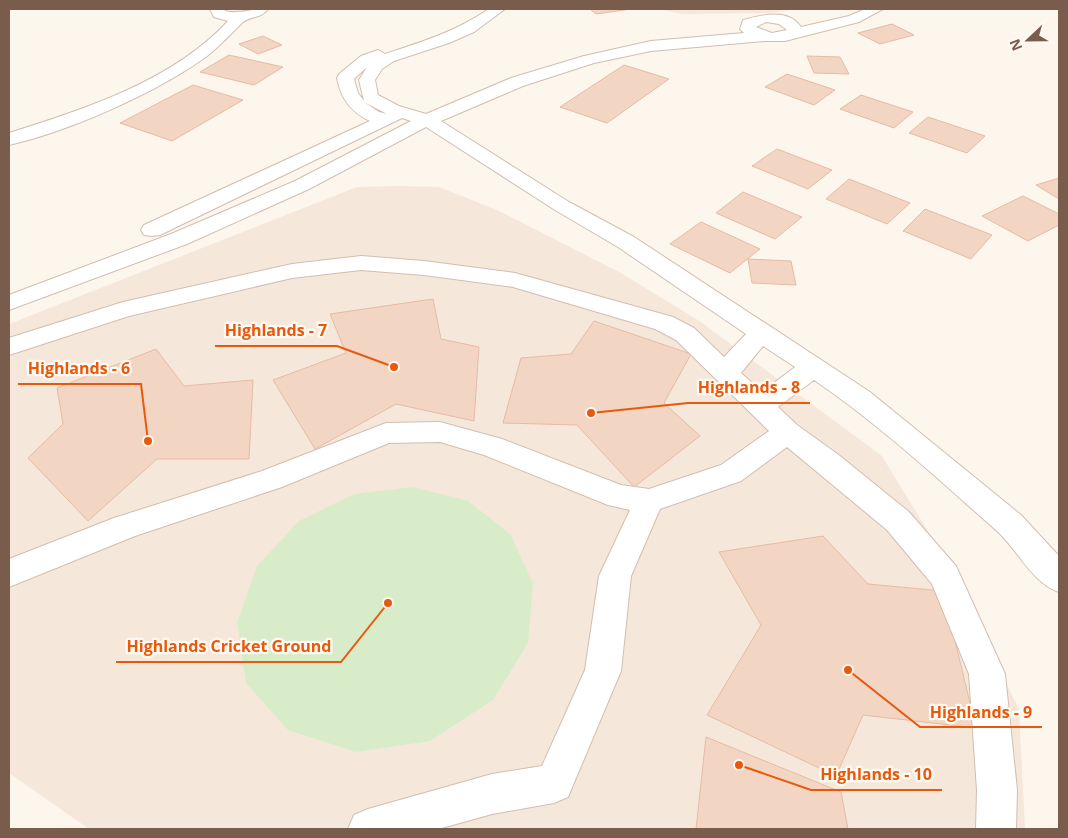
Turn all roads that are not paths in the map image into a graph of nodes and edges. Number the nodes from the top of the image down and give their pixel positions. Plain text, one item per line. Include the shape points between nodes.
1 (212, 9) edge
2 (217, 9) edge
3 (261, 9) edge
4 (483, 9) edge
5 (498, 9) edge
6 (840, 9) edge
7 (876, 9) edge
8 (751, 15) edge
9 (238, 17) junction
10 (777, 19) junction
11 (792, 34) junction
12 (765, 36) junction
13 (490, 76) dead end
14 (410, 117) junction
15 (9, 139) edge
16 (9, 286) edge
17 (9, 303) edge
18 (762, 332) junction
19 (9, 347) edge
20 (813, 367) junction
21 (726, 375) junction
22 (760, 407) junction
23 (787, 432) junction
24 (649, 501) junction
25 (9, 573) edge
26 (1059, 578) edge
27 (368, 829) edge
28 (996, 829) edge

1 - 2 street
2 - 9 street via 219,14
3 - 9 street
4 - 14 street via 474,18 454,27 367,59 345,78 348,96 367,113
5 - 14 street via 470,28 388,58 376,66 367,80 370,98
6 - 10 street via 809,17
7 - 11 street via 854,19
8 - 10 street
8 - 12 street via 748,29
8 - 13 street via 576,50
9 - 15 street via 227,33 180,67 75,118
10 - 11 street via 792,25 795,31
11 - 12 street
12 - 14 street via 651,46 590,59
14 - 16 street via 165,226
14 - 17 street via 302,185 179,239
14 - 18 street via 626,242
18 - 20 street
18 - 21 street
19 - 21 street via 123,310 292,272 361,263 515,280 664,323 684,334
20 - 22 street
20 - 26 street via 861,399 1010,524
21 - 22 street
22 - 23 street
23 - 24 street via 731,473
23 - 28 street via 898,521 945,576 987,674 997,790
24 - 25 street via 619,498 492,447 440,432 386,433 272,479 125,527
24 - 27 street via 615,576 603,671 554,783 492,794

